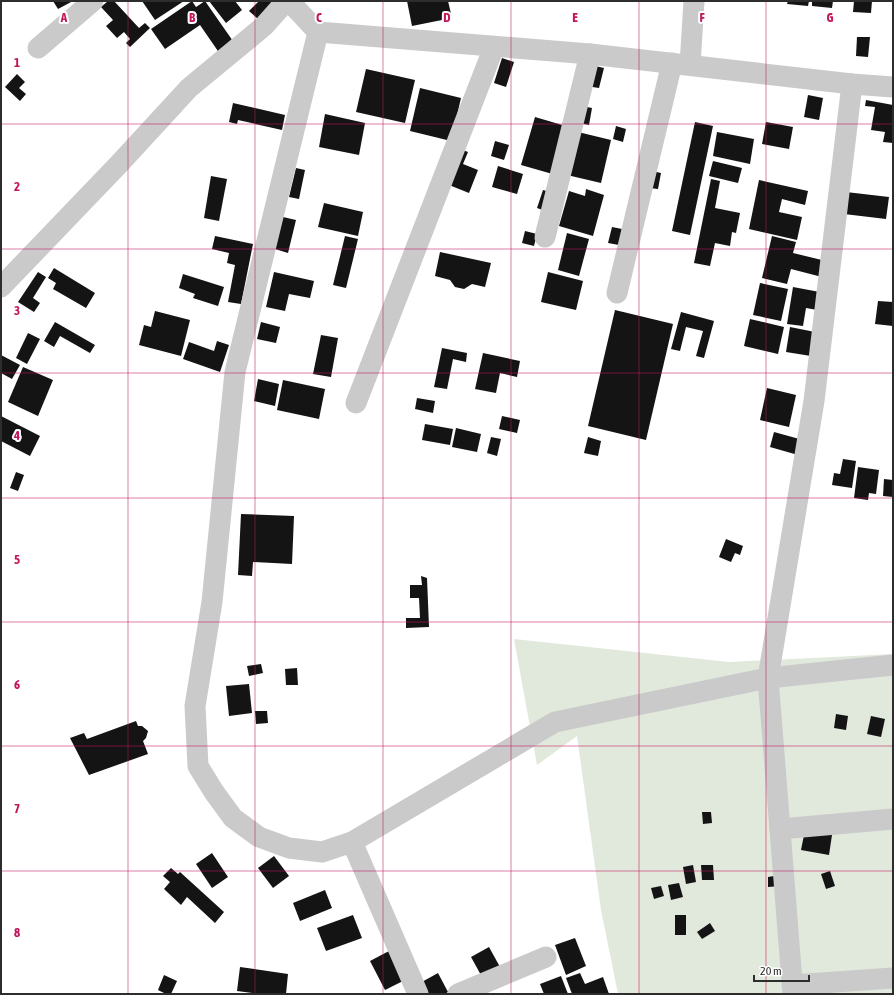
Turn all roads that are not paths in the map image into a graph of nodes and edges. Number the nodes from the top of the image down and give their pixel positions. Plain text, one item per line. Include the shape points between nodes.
1 (93, 1) edge
2 (283, 1) edge
3 (289, 1) edge
4 (694, 1) edge
5 (318, 32) junction
6 (494, 47) junction
7 (38, 48) dead end
8 (590, 54) junction
9 (681, 64) junction
10 (852, 84) junction
11 (893, 87) edge
12 (545, 237) dead end
13 (1, 287) edge
14 (617, 293) dead end
15 (356, 403) dead end
16 (893, 665) edge
17 (768, 678) junction
18 (893, 819) edge
19 (780, 829) junction
20 (352, 842) junction
21 (546, 957) dead end
22 (893, 978) edge
23 (793, 990) edge
24 (418, 994) edge
25 (458, 994) edge

1 - 7 street
2 - 13 street via 264,26 188,88
3 - 5 street
4 - 9 street
5 - 6 street
5 - 20 street via 235,372 212,602 195,706 198,766 233,818 259,837 289,848 322,852
6 - 8 street
6 - 15 street
8 - 9 street
8 - 12 street
9 - 10 street
9 - 14 street
10 - 11 street
10 - 17 street via 814,401
16 - 17 street
17 - 19 street
17 - 20 street via 555,722
18 - 19 street
19 - 23 street
20 - 24 street
21 - 25 street
22 - 23 street

